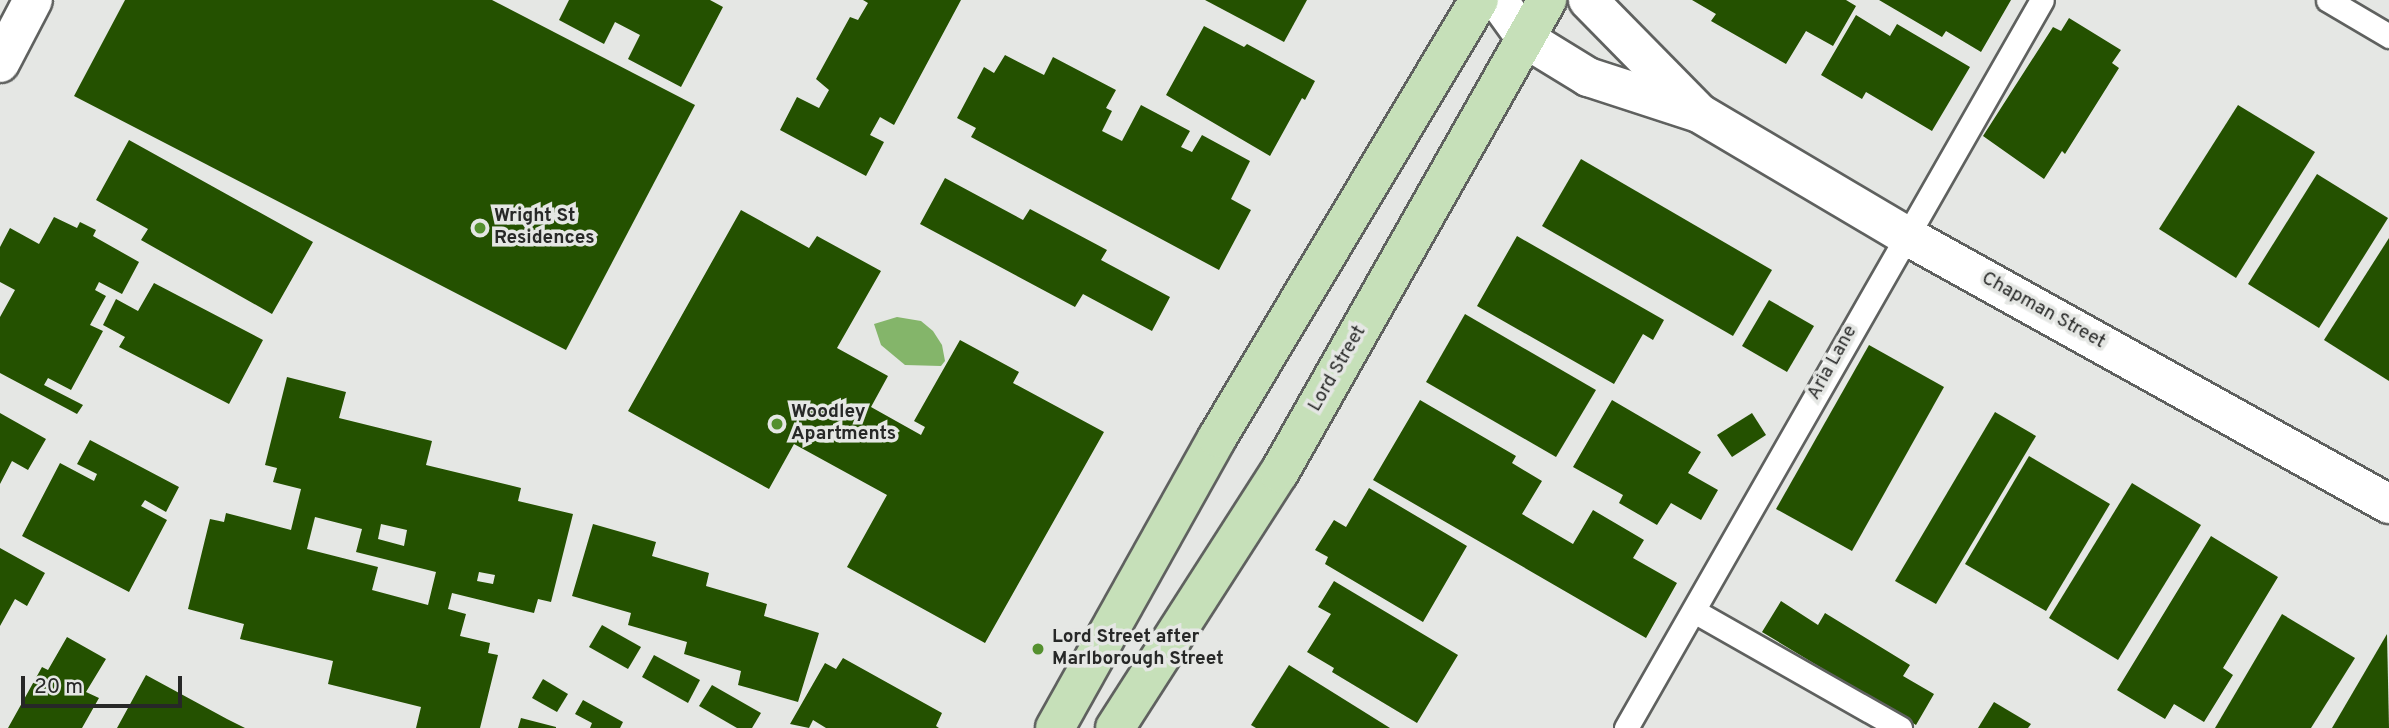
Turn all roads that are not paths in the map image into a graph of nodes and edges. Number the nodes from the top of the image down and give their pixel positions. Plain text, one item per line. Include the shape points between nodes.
1 (33, 0) edge
2 (1479, 0) edge
3 (1498, 0) edge
4 (1546, 0) edge
5 (1588, 0) edge
6 (2042, 0) edge
7 (2328, 0) edge
8 (2389, 36) edge
9 (1526, 39) junction
10 (0, 63) edge
11 (1699, 113) junction
12 (1905, 235) junction
13 (2389, 504) edge
14 (1694, 611) junction
15 (1055, 728) edge
16 (1115, 728) edge
17 (1626, 728) edge
18 (1900, 728) edge

1 - 10 street
2 - 15 main road via 1217,438
3 - 9 street
4 - 9 main road, Lord Street
5 - 11 street, Chapman Street
6 - 12 lane, Aria Lane
7 - 8 lane
9 - 11 street, Chapman Street via 1588,77
9 - 16 main road, Lord Street via 1279,473
11 - 12 street, Chapman Street
12 - 13 street, Chapman Street
12 - 14 lane, Aria Lane
14 - 17 lane, Aria Lane
14 - 18 lane

